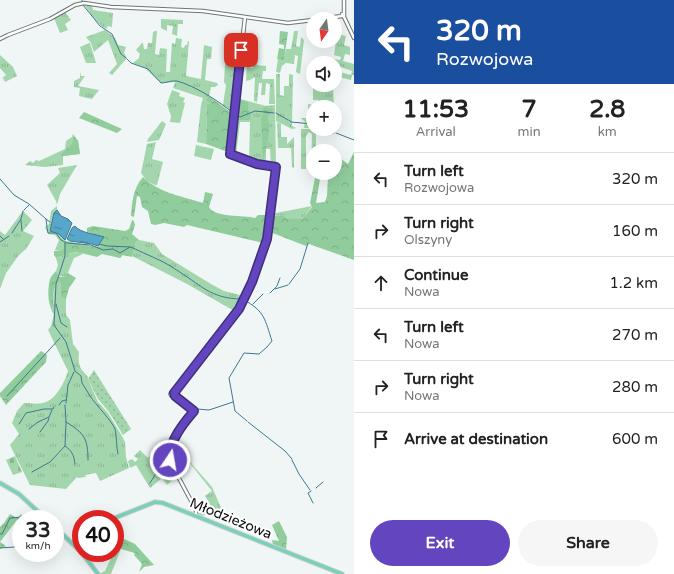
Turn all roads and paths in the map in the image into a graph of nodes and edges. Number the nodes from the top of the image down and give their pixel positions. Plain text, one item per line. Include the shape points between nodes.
1 (344, 0) edge
2 (245, 17) junction
3 (342, 17) joint
4 (306, 21) edge
5 (354, 38) edge
6 (0, 39) edge
7 (0, 483) edge
8 (36, 510) edge
9 (124, 514) edge
10 (196, 515) junction
11 (64, 536) edge
12 (72, 543) edge
13 (89, 562) edge
14 (98, 574) edge
15 (342, 574) edge

1 - 3 street
2 - 4 street via 288,22
2 - 6 street via 225,13 111,7 84,3
2 - 10 street via 230,154 257,164 276,167 267,241 252,282 239,309 174,394 194,411 176,436 170,456 172,467 196,510
3 - 5 street
7 - 8 main road via 19,494
9 - 10 main road, Młodzieżowa via 156,502 163,502
10 - 15 main road, Młodzieżowa
11 - 12 main road
13 - 14 main road

